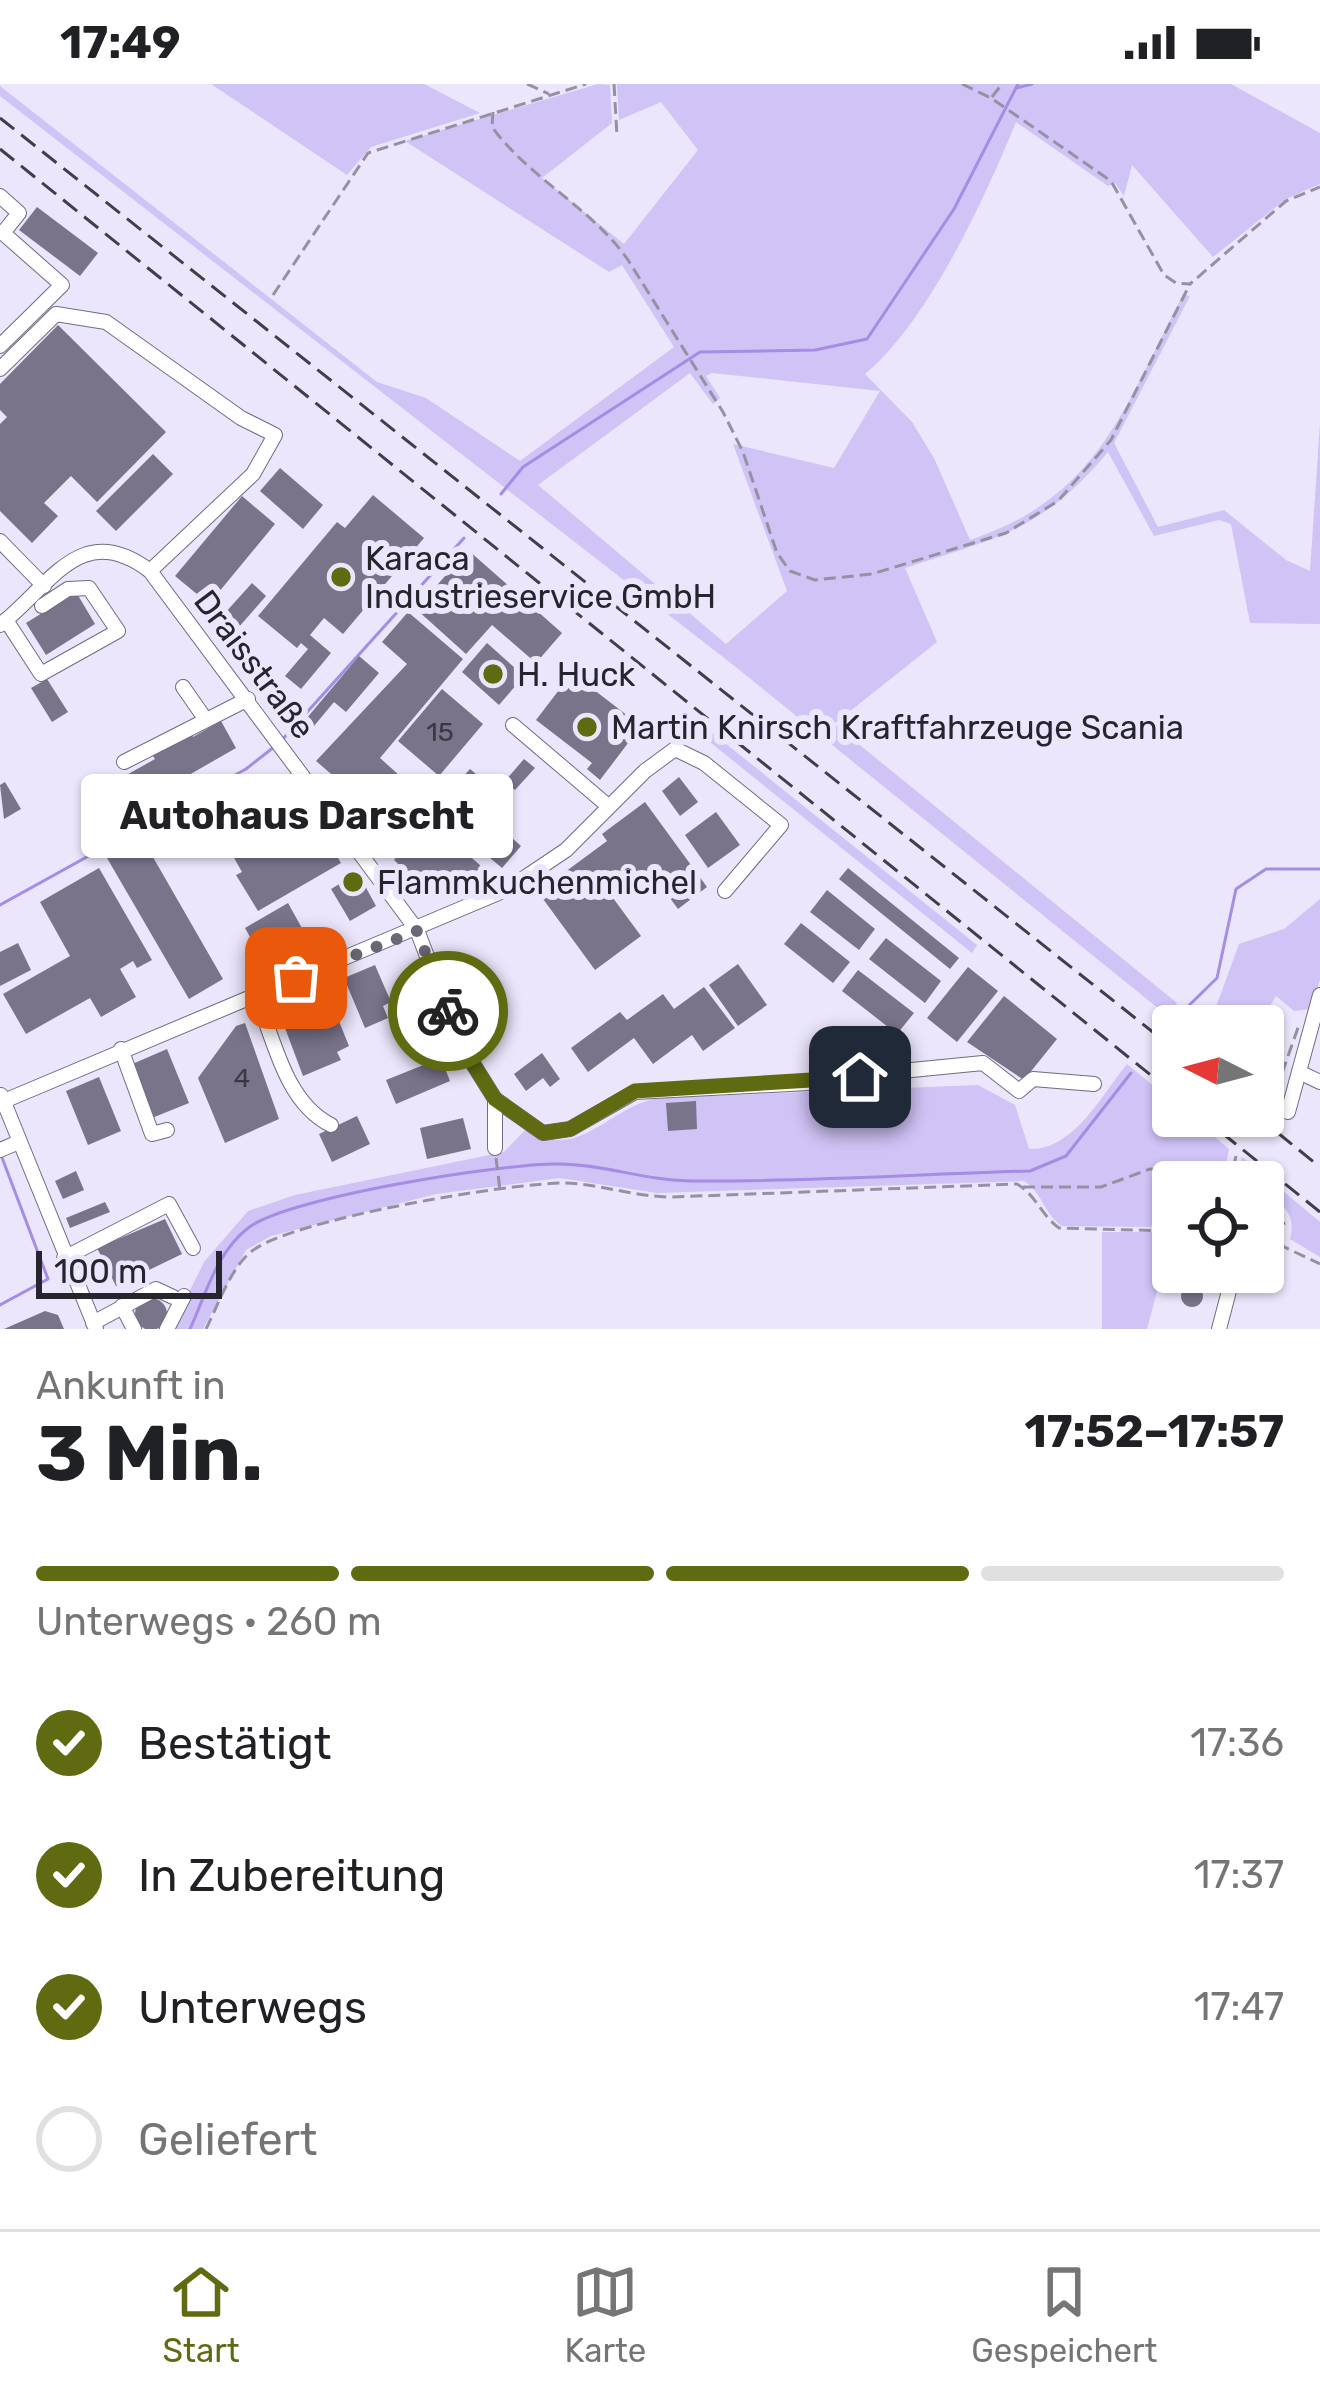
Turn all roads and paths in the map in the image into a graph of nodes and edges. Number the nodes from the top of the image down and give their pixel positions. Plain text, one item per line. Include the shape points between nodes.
1 (527, 84) edge
2 (586, 84) edge
3 (614, 84) edge
4 (962, 84) edge
5 (1002, 84) edge
6 (551, 95) junction
7 (991, 98) junction
8 (493, 112) junction
9 (617, 136) dead end
10 (1320, 187) edge
11 (0, 196) edge
12 (1190, 284) junction
13 (273, 295) dead end
14 (0, 346) edge
15 (0, 369) edge
16 (0, 542) edge
17 (150, 571) junction
18 (44, 586) junction
19 (42, 606) dead end
20 (3, 623) edge
21 (183, 687) dead end
22 (248, 699) junction
23 (206, 720) junction
24 (513, 725) dead end
25 (124, 762) dead end
26 (607, 805) junction
27 (725, 891) dead end
28 (417, 931) junction
29 (256, 994) junction
30 (1320, 994) edge
31 (1312, 1022) junction
32 (121, 1049) junction
33 (1284, 1063) edge
34 (1298, 1072) junction
35 (861, 1075) junction
36 (818, 1079) junction
37 (1320, 1082) edge
38 (1094, 1084) dead end
39 (2, 1096) edge
40 (495, 1099) junction
41 (1288, 1112) dead end
42 (331, 1125) dead end
43 (167, 1130) dead end
44 (8, 1146) edge
45 (495, 1148) joint
46 (1236, 1156) dead end
47 (1235, 1161) edge
48 (1152, 1169) edge
49 (1023, 1187) junction
50 (500, 1190) junction
51 (1152, 1230) edge
52 (1284, 1246) edge
53 (193, 1248) dead end
54 (64, 1258) junction
55 (1320, 1264) edge
56 (1228, 1293) edge
57 (122, 1306) junction
58 (95, 1326) edge
59 (134, 1329) edge
60 (167, 1329) edge
61 (206, 1329) edge
62 (1219, 1329) edge

1 - 6 path
2 - 6 path
3 - 9 path
4 - 7 path
5 - 7 path
6 - 8 path
7 - 12 path via 1111,181 1164,275
8 - 12 path via 492,127 511,153 614,239 733,432 777,553 790,571 815,580 872,574 1006,533 1058,501 1111,440
8 - 13 path via 368,153
10 - 12 path via 1286,201
11 - 14 street via 19,213 3,233 62,285
15 - 17 street via 56,314 106,322 275,436 253,474
16 - 18 street
17 - 18 street via 124,552 98,549 75,557
17 - 22 street, Draisstraße
18 - 20 street
19 - 20 street via 68,589 89,588 118,631 41,674
21 - 23 street
22 - 23 street
22 - 28 street, Draisstraße
23 - 25 street
24 - 26 street
26 - 27 street via 675,749 704,763 782,825
26 - 28 street via 566,850 508,890
28 - 29 street
28 - 40 street, Draisstraße via 460,1043
29 - 32 street
29 - 42 street via 297,1099
30 - 31 street
31 - 33 path via 1294,1031
31 - 34 street
32 - 39 street
32 - 43 street via 152,1135
34 - 37 street
34 - 41 street
35 - 36 street, Draisstraße
35 - 36 street, Draisstraße via 860,1053 844,1047
35 - 38 street via 983,1063 1019,1091 1033,1079
36 - 40 street, Draisstraße via 635,1091 570,1129 543,1133
39 - 44 street
40 - 45 street
44 - 54 street
45 - 50 path
46 - 47 path
48 - 49 path via 1101,1187
49 - 50 path via 673,1198 561,1183
49 - 51 path via 1059,1228
50 - 61 path via 270,1240 242,1261
52 - 55 path
53 - 54 street via 170,1204
54 - 58 street
56 - 62 street
57 - 58 street
57 - 59 street
57 - 60 street via 156,1289 179,1297

